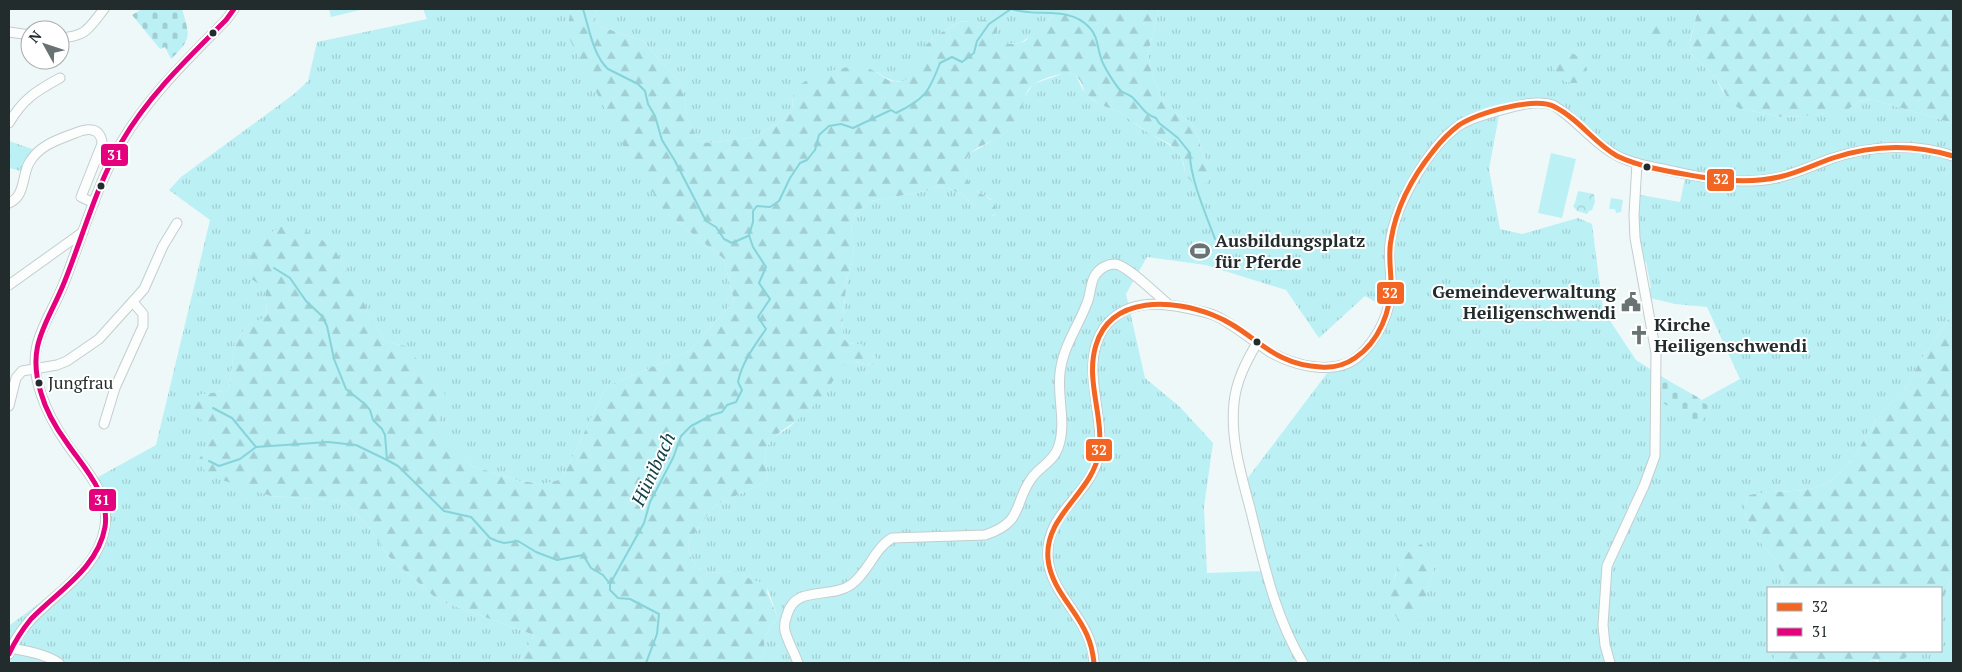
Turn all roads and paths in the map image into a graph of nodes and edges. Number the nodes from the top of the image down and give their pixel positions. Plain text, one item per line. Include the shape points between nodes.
1 (104, 9) edge
2 (234, 9) edge
3 (70, 37) edge
4 (60, 78) dead end
5 (9, 123) edge
6 (1953, 156) edge
7 (1637, 163) junction
8 (9, 202) edge
9 (94, 203) junction
10 (177, 223) dead end
11 (83, 232) junction
12 (9, 285) edge
13 (133, 302) junction
14 (1170, 305) junction
15 (1257, 343) junction
16 (35, 369) junction
17 (9, 406) edge
18 (104, 424) dead end
19 (10, 650) edge
20 (59, 663) edge
21 (798, 663) edge
22 (1094, 663) edge
23 (1303, 663) edge
24 (1610, 663) edge

1 - 3 street via 80,36
2 - 9 street via 138,117 120,145
4 - 5 street via 26,99
6 - 7 street via 1926,149 1868,150 1787,175 1751,182 1715,179
7 - 15 street via 1601,146 1550,103 1526,104 1466,121 1445,137 1428,158 1398,214 1390,246 1390,302 1381,327 1366,348 1350,362 1322,368 1289,360
7 - 24 street via 1635,238 1655,345 1654,460 1610,556 1605,577 1603,637
8 - 9 street via 19,194 27,168 40,150 58,139 90,129 99,134 102,144 81,197
9 - 11 street
10 - 13 street via 144,290
11 - 12 street
11 - 16 street via 63,285 37,339
13 - 16 street via 99,339 80,353 62,363
13 - 18 street via 143,314 143,326 115,388
14 - 15 street via 1212,313
14 - 21 street via 1120,265 1106,265 1097,272 1063,355 1060,375 1062,424 1058,449 1031,478 1012,518 998,530 985,535 892,538 851,585 835,592 798,598 790,608 785,626
14 - 22 street via 1132,307 1114,318 1101,334 1093,362 1099,448 1096,463 1056,522 1049,542 1051,573 1090,637
15 - 23 street via 1243,367 1235,395 1233,433 1276,607
16 - 17 street via 25,369 18,375
16 - 19 street via 50,416 101,492 106,521 100,543 87,566 29,621
19 - 20 street via 33,652

